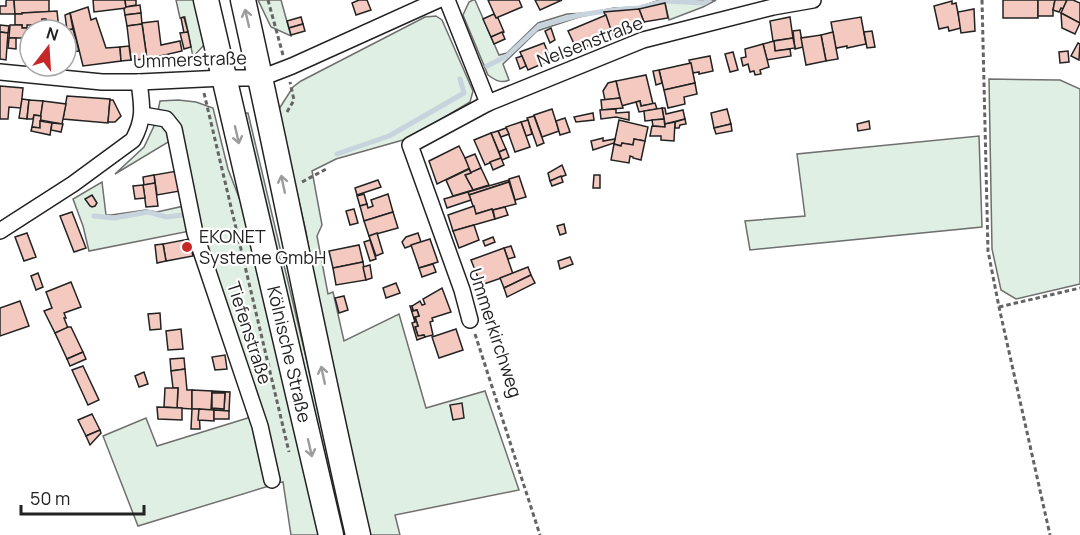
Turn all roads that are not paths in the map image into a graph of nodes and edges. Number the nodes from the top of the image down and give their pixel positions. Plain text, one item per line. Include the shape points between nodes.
1 (206, 0) edge
2 (243, 0) edge
3 (438, 0) edge
4 (447, 0) edge
5 (813, 0) edge
6 (0, 72) edge
7 (261, 78) junction
8 (212, 79) junction
9 (139, 82) junction
10 (488, 103) junction
11 (143, 115) junction
12 (410, 145) joint
13 (0, 231) edge
14 (470, 320) road end
15 (272, 480) dead end
16 (331, 535) edge
17 (358, 535) edge

1 - 8 main road, Kölnische Straße
7 -> 2 main road, Kölnische Straße
3 - 7 street, Ummerstraße
4 - 10 street
5 - 10 street, Nelsenstraße via 643,40
6 - 9 street, Ummerstraße
7 - 8 street, Ummerstraße
17 -> 7 main road, Kölnische Straße
8 - 9 street, Ummerstraße
8 -> 16 main road, Kölnische Straße
9 - 11 street
10 - 12 street, Nelsenstraße
11 - 13 street via 133,140 122,149
11 - 15 street, Tiefenstraße via 166,120 174,129 195,233 260,426
12 - 14 street, Ummerkirchweg

